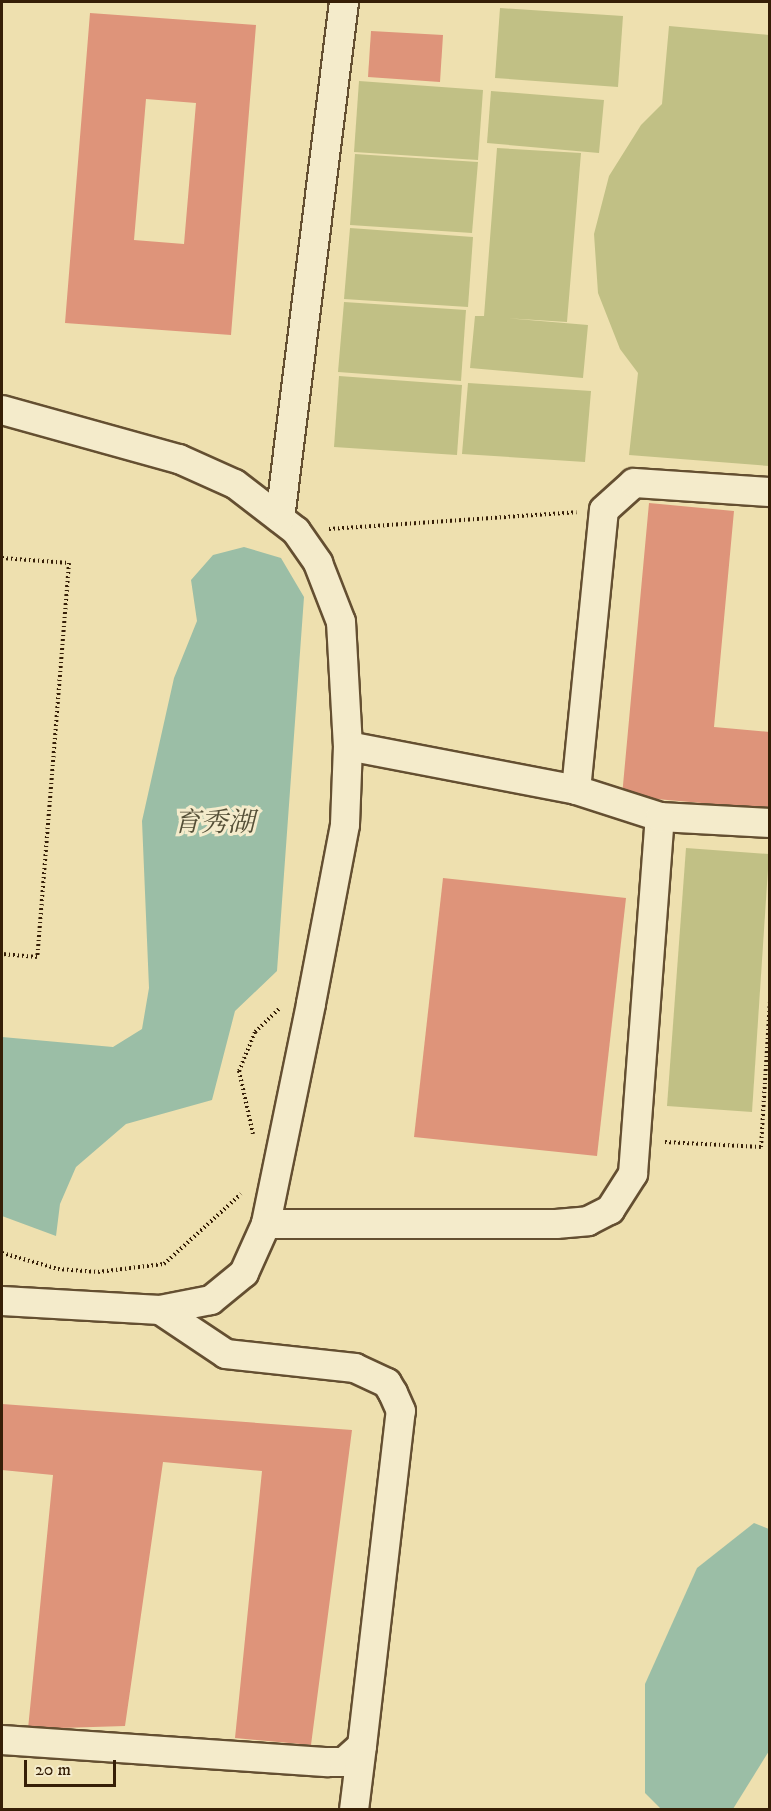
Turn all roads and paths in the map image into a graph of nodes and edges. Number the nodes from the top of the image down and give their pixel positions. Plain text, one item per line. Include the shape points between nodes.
1 (344, 2) edge
2 (2, 410) edge
3 (770, 492) edge
4 (604, 510) junction
5 (288, 524) junction
6 (2, 558) edge
7 (348, 746) junction
8 (576, 789) junction
9 (660, 817) junction
10 (770, 823) edge
11 (2, 954) edge
12 (770, 998) edge
13 (311, 1004) junction
14 (636, 1141) junction
15 (254, 1142) dead end
16 (244, 1187) dead end
17 (266, 1224) junction
18 (2, 1253) edge
19 (2, 1301) edge
20 (160, 1310) junction
21 (2, 1740) edge
22 (362, 1746) junction
23 (354, 1809) edge

1 - 5 street
2 - 5 street via 179,459 235,484
3 - 4 street via 634,483
4 - 5 path
4 - 8 street
5 - 7 street via 318,563 341,622
6 - 11 path via 69,563 37,957
7 - 8 street
7 - 13 street via 345,825
8 - 9 street
9 - 10 street
9 - 14 street
12 - 14 path via 761,1147
13 - 15 path via 293,1000 274,1012 245,1050 239,1071
13 - 17 street
14 - 17 street via 627,1190 610,1210 588,1221
16 - 18 path via 217,1221 164,1264 98,1272 58,1269
17 - 20 street via 244,1273 212,1300
19 - 20 street
20 - 22 street via 226,1354 355,1368 387,1383 401,1410
21 - 22 street via 327,1762 344,1762
22 - 23 street

